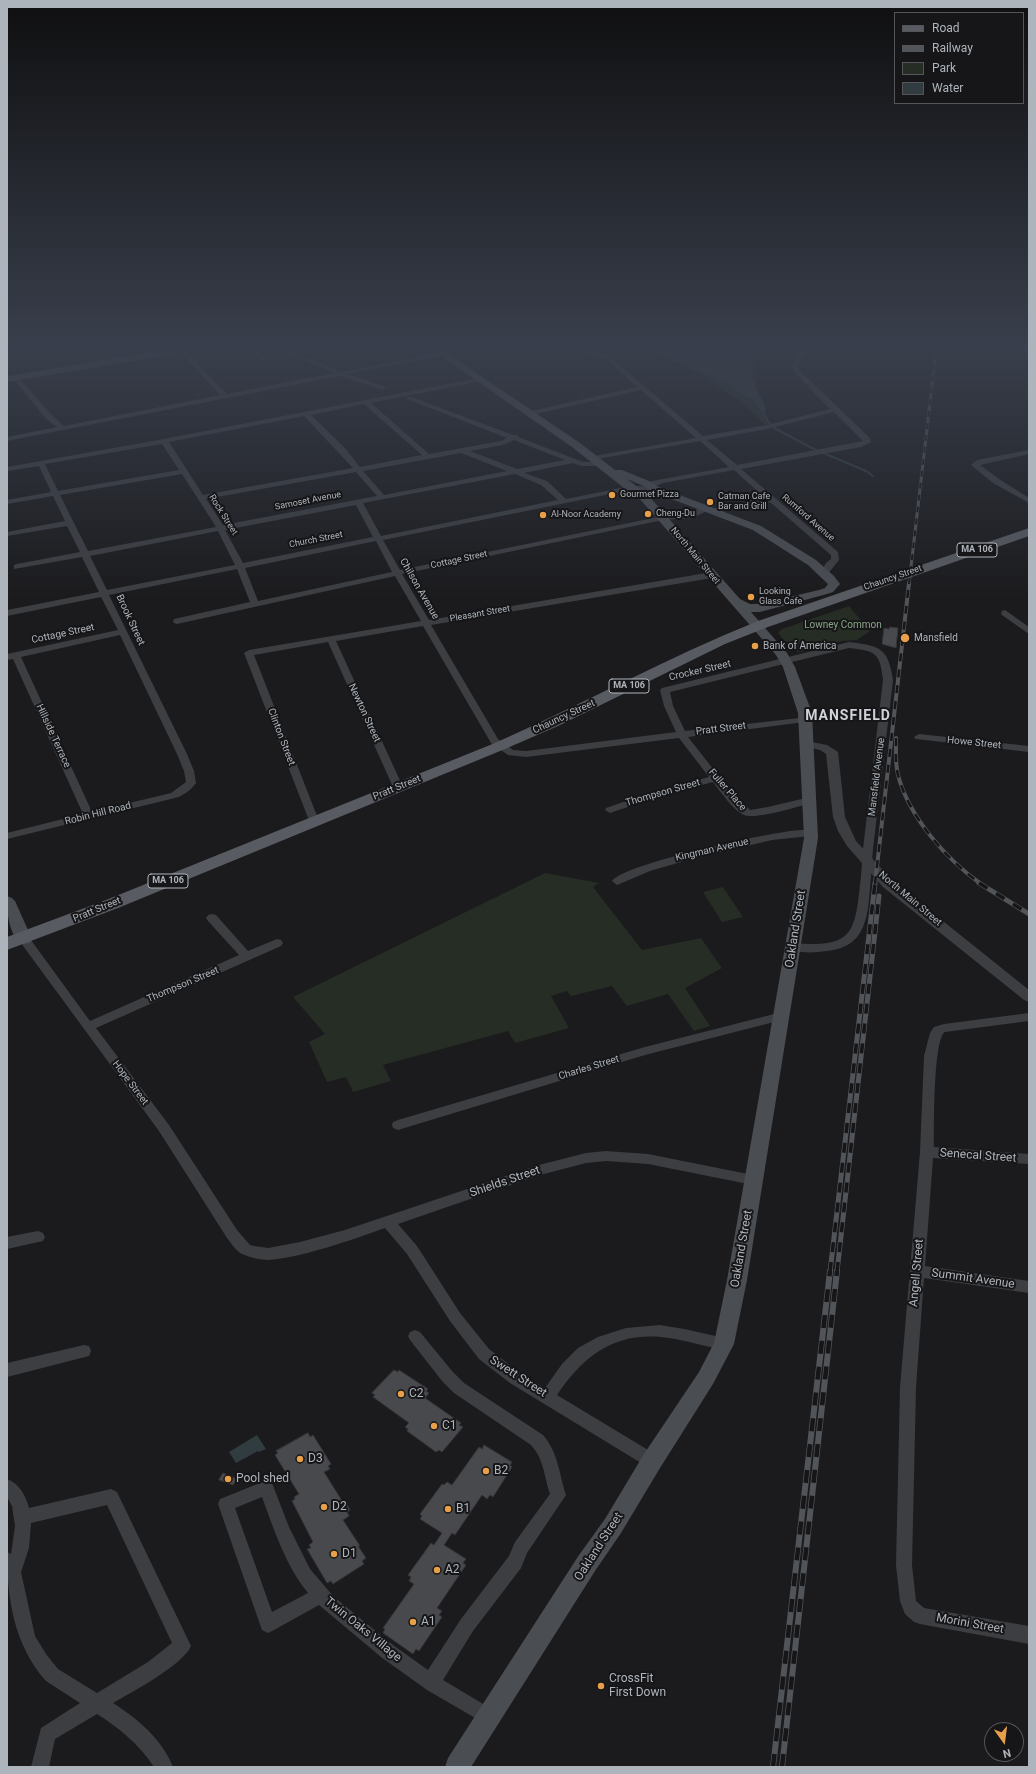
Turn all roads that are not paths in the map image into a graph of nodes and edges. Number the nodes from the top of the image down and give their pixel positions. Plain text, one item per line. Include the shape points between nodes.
1 (33, 434) edge
2 (206, 434) edge
3 (326, 434) edge
4 (402, 434) edge
5 (506, 434) edge
6 (559, 434) edge
7 (694, 434) edge
8 (728, 434) edge
9 (860, 434) edge
10 (515, 437) junction
11 (7, 439) edge
12 (700, 439) junction
13 (164, 442) junction
14 (462, 450) junction
15 (1029, 452) edge
16 (428, 457) junction
17 (573, 461) junction
18 (598, 461) junction
19 (41, 463) junction
20 (735, 468) junction
21 (7, 469) edge
22 (358, 469) junction
23 (517, 471) junction
24 (183, 472) junction
25 (630, 488) junction
26 (652, 488) junction
27 (56, 493) junction
28 (1025, 495) edge
29 (643, 496) junction
30 (382, 497) junction
31 (201, 498) junction
32 (771, 499) junction
33 (564, 501) junction
34 (1029, 501) edge
35 (7, 502) edge
36 (358, 502) junction
37 (709, 509) junction
38 (663, 518) junction
39 (70, 523) junction
40 (221, 529) junction
41 (1029, 532) edge
42 (7, 534) edge
43 (378, 538) junction
44 (1029, 538) edge
45 (86, 555) junction
46 (834, 561) junction
47 (809, 562) junction
48 (239, 566) junction
49 (17, 567) dead end
50 (397, 573) junction
51 (824, 573) junction
52 (712, 575) junction
53 (104, 593) junction
54 (733, 599) junction
55 (255, 604) junction
56 (760, 608) junction
57 (7, 612) edge
58 (1005, 613) dead end
59 (1029, 619) edge
60 (177, 621) dead end
61 (1016, 621) junction
62 (426, 623) junction
63 (758, 627) junction
64 (1029, 631) edge
65 (123, 632) junction
66 (330, 639) junction
67 (248, 653) joint
68 (11, 656) edge
69 (787, 661) junction
70 (805, 719) junction
71 (682, 734) junction
72 (919, 737) dead end
73 (807, 744) junction
74 (500, 746) junction
75 (1029, 749) edge
76 (716, 778) junction
77 (398, 787) junction
78 (187, 788) joint
79 (810, 800) junction
80 (610, 810) dead end
81 (89, 816) junction
82 (314, 821) junction
83 (811, 833) junction
84 (7, 836) edge
85 (617, 881) dead end
86 (7, 901) edge
87 (212, 918) dead end
88 (24, 939) junction
89 (277, 943) dead end
90 (7, 944) edge
91 (794, 946) junction
92 (247, 957) junction
93 (1029, 997) edge
94 (782, 1016) junction
95 (1029, 1018) edge
96 (89, 1026) junction
97 (398, 1124) dead end
98 (927, 1152) junction
99 (1029, 1159) edge
100 (754, 1180) junction
101 (387, 1221) junction
102 (38, 1237) dead end
103 (7, 1243) edge
104 (262, 1254) joint
105 (917, 1271) junction
106 (1029, 1287) edge
107 (415, 1336) dead end
108 (724, 1344) junction
109 (84, 1351) dead end
110 (7, 1370) edge
111 (547, 1397) junction
112 (652, 1461) junction
113 (7, 1486) edge
114 (22, 1517) junction
115 (10, 1565) edge
116 (321, 1595) junction
117 (912, 1609) joint
118 (1029, 1635) edge
119 (431, 1682) junction
120 (96, 1704) junction
121 (489, 1717) junction
122 (40, 1767) edge
123 (164, 1767) edge
124 (457, 1767) edge

1 - 11 street
2 - 13 street
3 - 22 street
4 - 16 street
5 - 10 street
6 - 18 main road, North Main Street
7 - 12 street, Rumford Avenue
8 - 12 street, Samoset Avenue
9 - 20 street via 867,442
10 - 14 street
10 - 17 street
12 - 18 street, Samoset Avenue
12 - 20 street, Rumford Avenue
13 - 19 street
13 - 24 street, Rock Street
14 - 16 street
14 - 23 street
15 - 28 street via 975,465 996,481
16 - 22 street
17 - 18 street, Samoset Avenue via 582,464
17 - 23 street, Samoset Avenue
18 - 25 main road, North Main Street
18 - 26 main road
19 - 21 street
19 - 27 street, Brook Street
20 - 26 street via 663,481
20 - 32 street, Rumford Avenue
22 - 30 street
22 - 31 street
23 - 30 street, Samoset Avenue
23 - 33 street via 544,483
24 - 27 street
24 - 31 street, Rock Street
25 - 26 street, Church Street
25 - 29 main road, North Main Street
25 - 33 street, Church Street
26 - 29 main road via 644,491
26 - 37 main road
27 - 35 street
27 - 39 street, Brook Street
28 - 34 street
29 - 38 main road, North Main Street
30 - 36 street, Samoset Avenue
31 - 40 street, Rock Street
32 - 37 street, Cottage Street
32 - 46 street, Rumford Avenue via 834,554
33 - 43 street, Church Street
36 - 40 street, Samoset Avenue
36 - 43 street, Chilson Avenue
37 - 38 street, Cottage Street
37 - 47 main road via 769,534
38 - 50 street, Cottage Street
38 - 52 main road, North Main Street
39 - 42 street
39 - 45 street, Brook Street
40 - 45 street, Samoset Avenue
40 - 48 street, Rock Street
41 - 63 main road, Chauncy Street / MA 106
43 - 48 street, Church Street
43 - 50 street, Chilson Avenue
44 - 63 main road, Chauncy Street / MA 106 via 777,626
45 - 49 street, Samoset Avenue
45 - 53 street, Brook Street
46 - 47 street
46 - 51 street
47 - 51 main road
48 - 53 street, Church Street
48 - 55 street, Rock Street
50 - 55 street, Cottage Street
50 - 62 street, Chilson Avenue
51 - 56 main road via 834,582 829,590
52 - 54 main road, North Main Street
52 - 62 street, Pleasant Street
53 - 57 street, Church Street
53 - 65 street, Brook Street
54 - 56 main road via 745,606
54 - 63 main road, North Main Street
55 - 60 street, Cottage Street
56 - 63 main road via 756,613
58 - 61 street
59 - 61 street
61 - 64 street
62 - 66 street, Pleasant Street
62 - 74 street, Chilson Avenue via 494,741
63 - 69 main road, North Main Street
63 - 74 main road, Chauncy Street / MA 106 via 720,641 553,723
65 - 68 street, Cottage Street
65 - 78 street, Brook Street via 189,770 191,783
66 - 67 street, Pleasant Street
66 - 77 street, Newton Street
67 - 82 street, Clinton Street
68 - 81 street, Hillside Terrace
69 - 70 main road, Oakland Street
69 - 71 street, Crocker Street via 665,690 665,698
69 - 91 street, Mansfield Avenue, bridge via 849,645 863,646 876,650 885,659 888,680 859,922 852,936 840,944 821,948
70 - 71 street, Pratt Street
70 - 73 main road, Oakland Street
71 - 74 street, Pratt Street via 520,755
71 - 76 street, Fuller Place
72 - 75 street, Howe Street
73 - 79 main road, Oakland Street
73 - 93 street, North Main Street via 823,747 832,752 839,817 844,831 857,850 888,884
74 - 77 main road, Pratt Street / MA 106
76 - 79 street, Fuller Place via 736,803 748,813
76 - 80 street, Thompson Street
77 - 82 main road, Pratt Street / MA 106
78 - 81 street, Robin Hill Road via 175,795
79 - 83 main road, Oakland Street
81 - 84 street, Robin Hill Road
82 - 88 main road, Pratt Street / MA 106
83 - 85 street, Kingman Avenue via 792,832 769,836 673,859 641,869
83 - 91 main road, Oakland Street
86 - 88 main road, Hope Street
87 - 92 street
88 - 90 main road, Pratt Street / MA 106
88 - 96 street, Hope Street
89 - 92 street, Thompson Street
91 - 94 main road, Oakland Street
92 - 96 street, Thompson Street
94 - 97 street, Charles Street via 644,1051
94 - 100 main road, Oakland Street
95 - 98 street, Angell Street via 944,1028 935,1032 930,1056
96 - 104 street, Hope Street via 164,1128 232,1234 245,1249
98 - 99 street, Senecal Street
98 - 105 street, Angell Street
100 - 101 street, Shields Street via 648,1159 586,1158 539,1170
100 - 108 main road, Oakland Street
101 - 104 street, Shields Street via 319,1243
101 - 111 street, Swett Street via 412,1250 454,1317 484,1354 515,1378
102 - 103 street
105 - 106 street, Summit Avenue
105 - 117 street, Angell Street via 908,1387 904,1565 908,1602
107 - 119 street via 459,1388 537,1440 545,1449 551,1464 558,1495 521,1548 515,1562 467,1626
108 - 111 street via 661,1331 646,1331 611,1339 590,1348 574,1361
108 - 112 main road, Oakland Street via 706,1378
109 - 110 street
111 - 112 street, Swett Street
112 - 121 main road, Oakland Street via 613,1526
113 - 114 street via 17,1498
114 - 115 street via 23,1537 20,1555
114 - 120 street via 111,1497 182,1646 154,1668
115 - 120 street via 25,1632 33,1650 52,1675
116 - 116 street, Twin Oaks Village via 268,1624 226,1504 266,1488 282,1530 304,1575
116 - 119 street, Twin Oaks Village via 387,1652
117 - 118 street, Morini Street via 920,1616
119 - 121 street, Twin Oaks Village
120 - 122 street via 47,1734
120 - 123 street via 134,1728 150,1745
121 - 124 main road, Oakland Street

